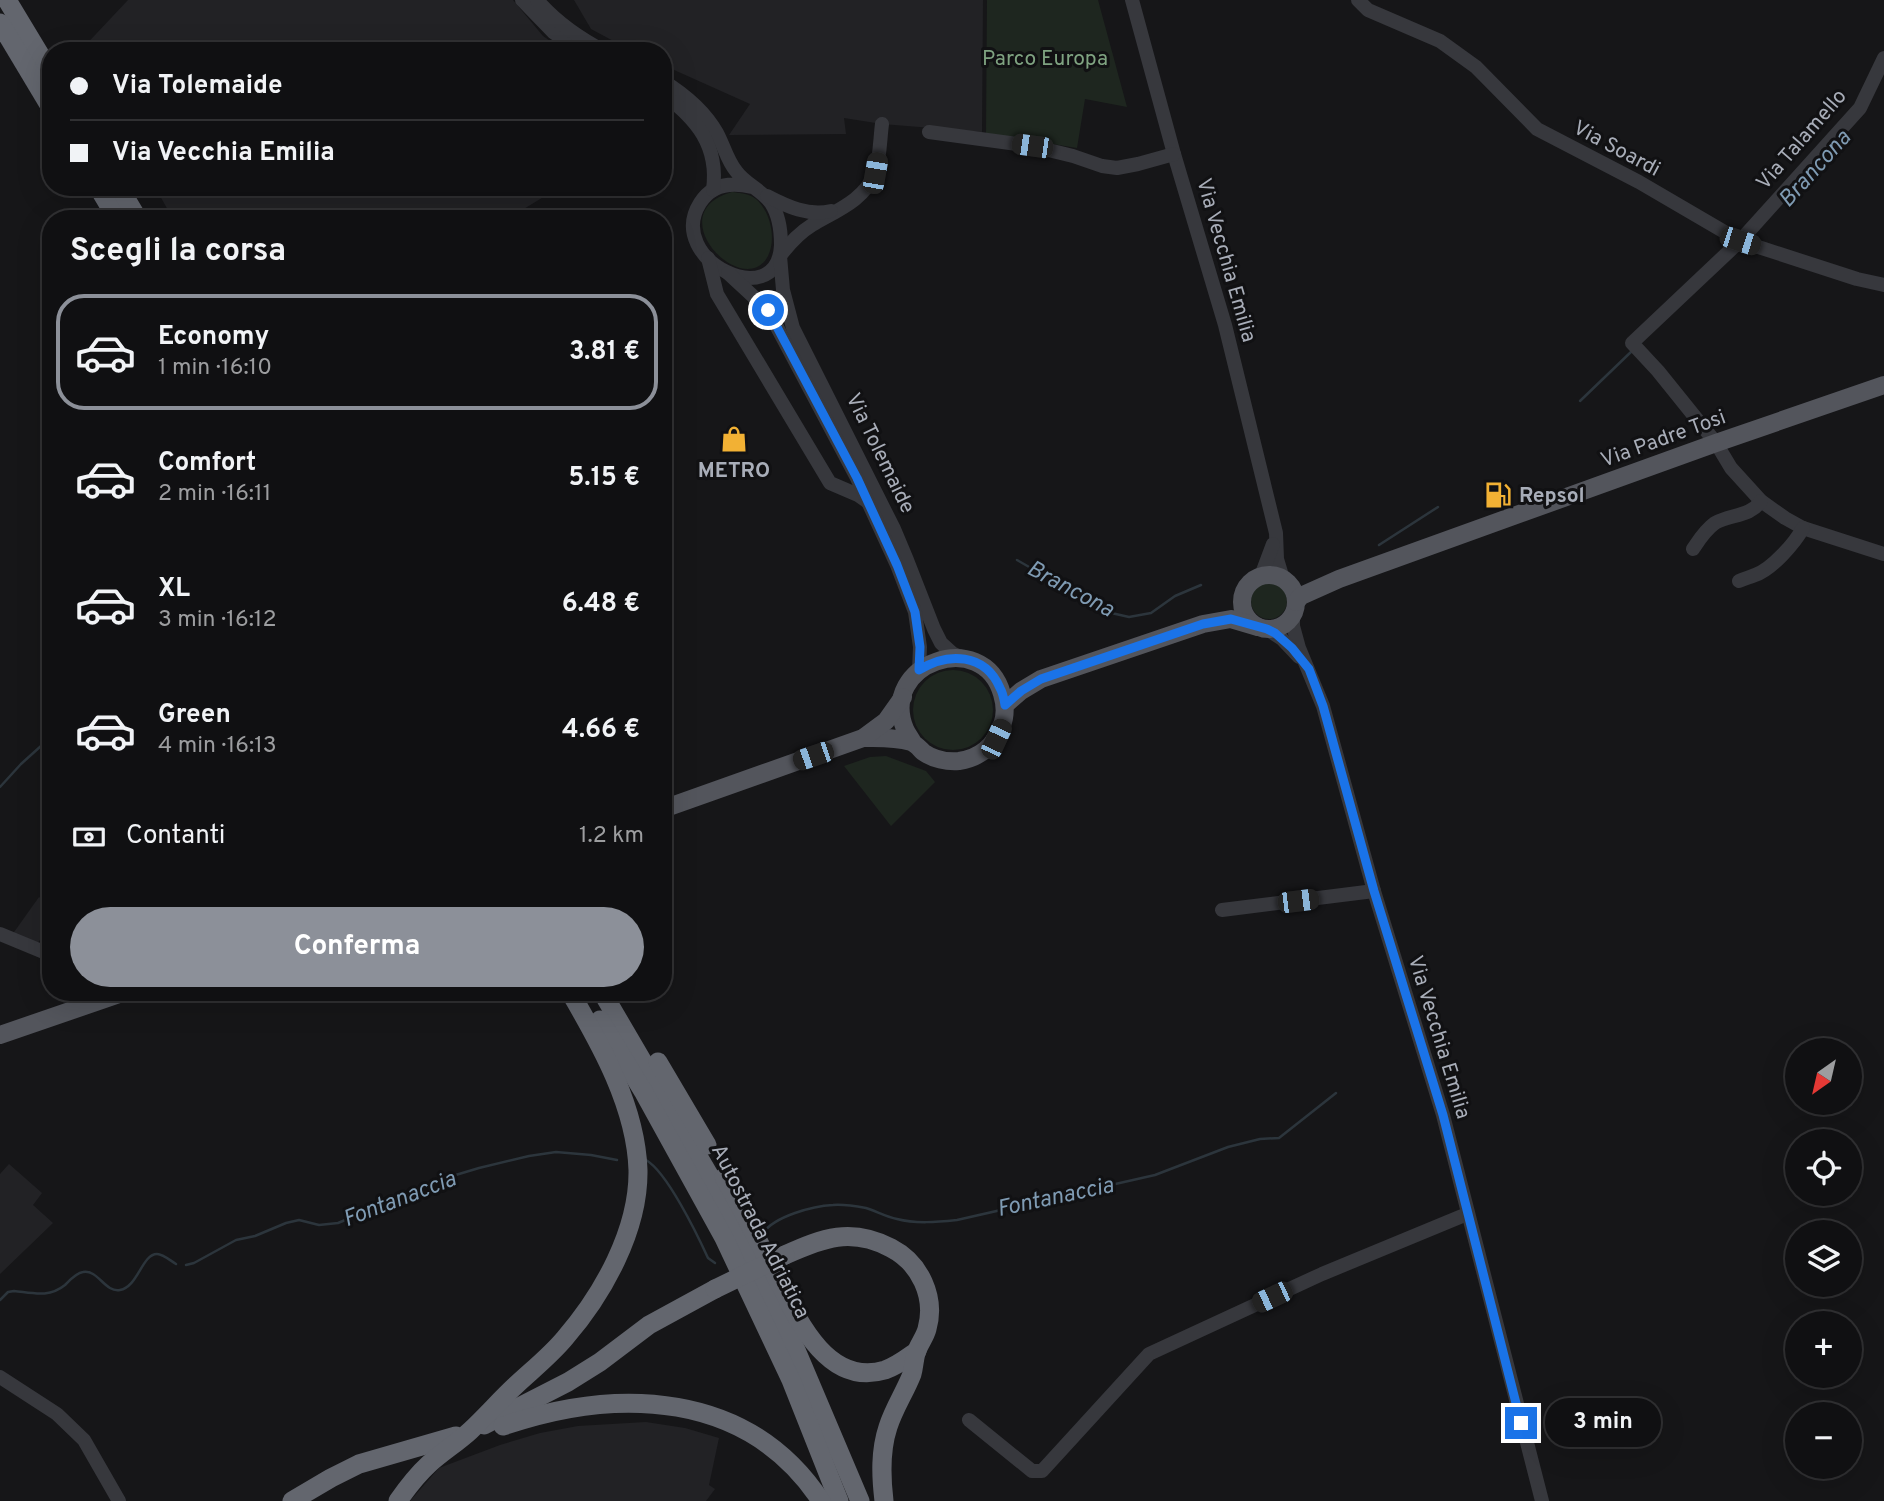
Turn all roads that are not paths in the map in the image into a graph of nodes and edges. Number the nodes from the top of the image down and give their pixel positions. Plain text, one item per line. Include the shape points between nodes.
1 (6, 0) edge
2 (522, 0) edge
3 (537, 0) edge
4 (1132, 0) edge
5 (1358, 0) edge
6 (0, 23) edge
7 (567, 42) edge
8 (588, 42) edge
9 (1884, 58) edge
10 (42, 59) edge
11 (672, 88) edge
12 (42, 93) edge
13 (672, 100) edge
14 (882, 124) dead end
15 (929, 132) dead end
16 (1174, 154) junction
17 (713, 190) junction
18 (758, 190) junction
19 (843, 208) junction
20 (1740, 241) junction
21 (780, 256) junction
22 (708, 258) junction
23 (728, 274) junction
24 (1884, 285) edge
25 (1884, 385) edge
26 (1716, 443) junction
27 (1761, 501) junction
28 (868, 503) junction
29 (1803, 528) junction
30 (1276, 533) junction
31 (1693, 549) dead end
32 (1884, 554) edge
33 (1261, 576) junction
34 (1339, 579) junction
35 (1285, 581) junction
36 (1739, 582) dead end
37 (1244, 591) junction
38 (1295, 608) junction
39 (1203, 624) junction
40 (1263, 628) junction
41 (963, 658) junction
42 (1309, 669) junction
43 (919, 670) junction
44 (990, 673) junction
45 (1041, 679) junction
46 (902, 697) junction
47 (1005, 705) junction
48 (863, 738) junction
49 (913, 743) junction
50 (672, 806) edge
51 (1374, 891) junction
52 (1222, 910) dead end
53 (0, 934) edge
54 (42, 951) edge
55 (99, 1001) edge
56 (575, 1001) edge
57 (588, 1001) edge
58 (607, 1001) edge
59 (621, 1001) edge
60 (0, 1035) edge
61 (1467, 1214) junction
62 (917, 1351) junction
63 (0, 1377) edge
64 (969, 1420) dead end
65 (468, 1433) junction
66 (119, 1501) edge
67 (292, 1501) edge
68 (398, 1501) edge
69 (821, 1501) edge
70 (839, 1501) edge
71 (860, 1501) edge
72 (884, 1501) edge
73 (1542, 1501) edge

1 - 10 highway
2 - 7 street
3 - 8 street
4 - 16 street, Via Vecchia Emilia
5 - 20 street, Via Soardi via 1368,10 1440,41 1476,67 1537,129
6 - 12 highway
9 - 20 street, Via Talamello via 1860,108
11 - 18 street, Via Tolemaide via 705,117 730,164
13 - 17 street via 699,127 712,152
14 - 19 street via 875,173 857,199
15 - 16 street via 1032,146 1117,168
16 - 30 street, Via Vecchia Emilia via 1225,325
17 - 18 street, Via Tolemaide via 739,184
17 - 22 street, Via Tolemaide via 696,209 693,222 694,236
18 - 19 street, Via Tolemaide via 805,212
18 - 21 street, Via Tolemaide via 772,204 780,229
19 - 21 street via 809,226
20 - 24 street, Via Soardi
20 - 26 street, Via Talamello via 1632,343
21 - 23 street via 763,277
21 - 41 street, Via Tolemaide via 793,328 894,529 941,643
22 - 23 street, Via Tolemaide
22 - 28 street via 717,294 830,483
23 - 28 street, Via Tolemaide via 768,310
25 - 26 main road, Via Padre Tosi
26 - 27 street
26 - 34 main road, Via Padre Tosi
27 - 29 street
27 - 31 street via 1750,511 1713,524
28 - 43 street, Via Tolemaide via 915,612
29 - 32 street
29 - 36 street via 1797,541 1776,561
30 - 33 street
30 - 35 street, Via Vecchia Emilia via 1277,559
33 - 35 main road via 1274,575
33 - 37 main road, Via Tolemaide
34 - 35 main road via 1305,585
34 - 38 main road via 1301,597
35 - 38 main road via 1293,588
37 - 39 main road, Via Tolemaide
37 - 40 main road via 1244,614
38 - 40 main road via 1280,628
38 - 42 street, Via Vecchia Emilia via 1293,626
39 - 40 main road, Via Tolemaide via 1231,619
39 - 45 main road, Via Tolemaide
40 - 42 street via 1287,643
41 - 43 main road via 932,662
41 - 44 main road, Via Tolemaide
42 - 51 street, Via Vecchia Emilia
43 - 46 main road
44 - 45 main road, Via Tolemaide via 1015,681
44 - 47 main road
45 - 47 main road, Via Tolemaide
46 - 48 main road via 886,721
46 - 49 main road via 901,713
47 - 49 main road via 996,739 970,759 939,759
48 - 49 main road
48 - 50 main road
51 - 52 street
51 - 61 street, Via Vecchia Emilia via 1443,1115
53 - 54 street
55 - 60 main road
56 - 65 highway via 609,1063 627,1114 638,1169 633,1212 608,1275 583,1316
57 - 70 highway, Autostrada Adriatica via 724,1238 791,1380
58 - 71 highway, Autostrada Adriatica via 712,1180 796,1350
59 - 62 highway via 683,1103 816,1345 840,1366 862,1372 891,1367
61 - 64 street via 1322,1274 1149,1354 1042,1471 1032,1471
61 - 73 street, Via Vecchia Emilia
62 - 65 highway, bridge via 929,1322 924,1282 918,1272 903,1255 875,1241 855,1236 824,1239 715,1289 649,1325 568,1382
62 - 72 highway via 886,1436
63 - 66 street via 57,1414 84,1440
65 - 67 highway via 359,1464
65 - 68 highway via 428,1465
65 - 69 highway via 596,1405 637,1402 673,1406 730,1423 763,1442 805,1479

